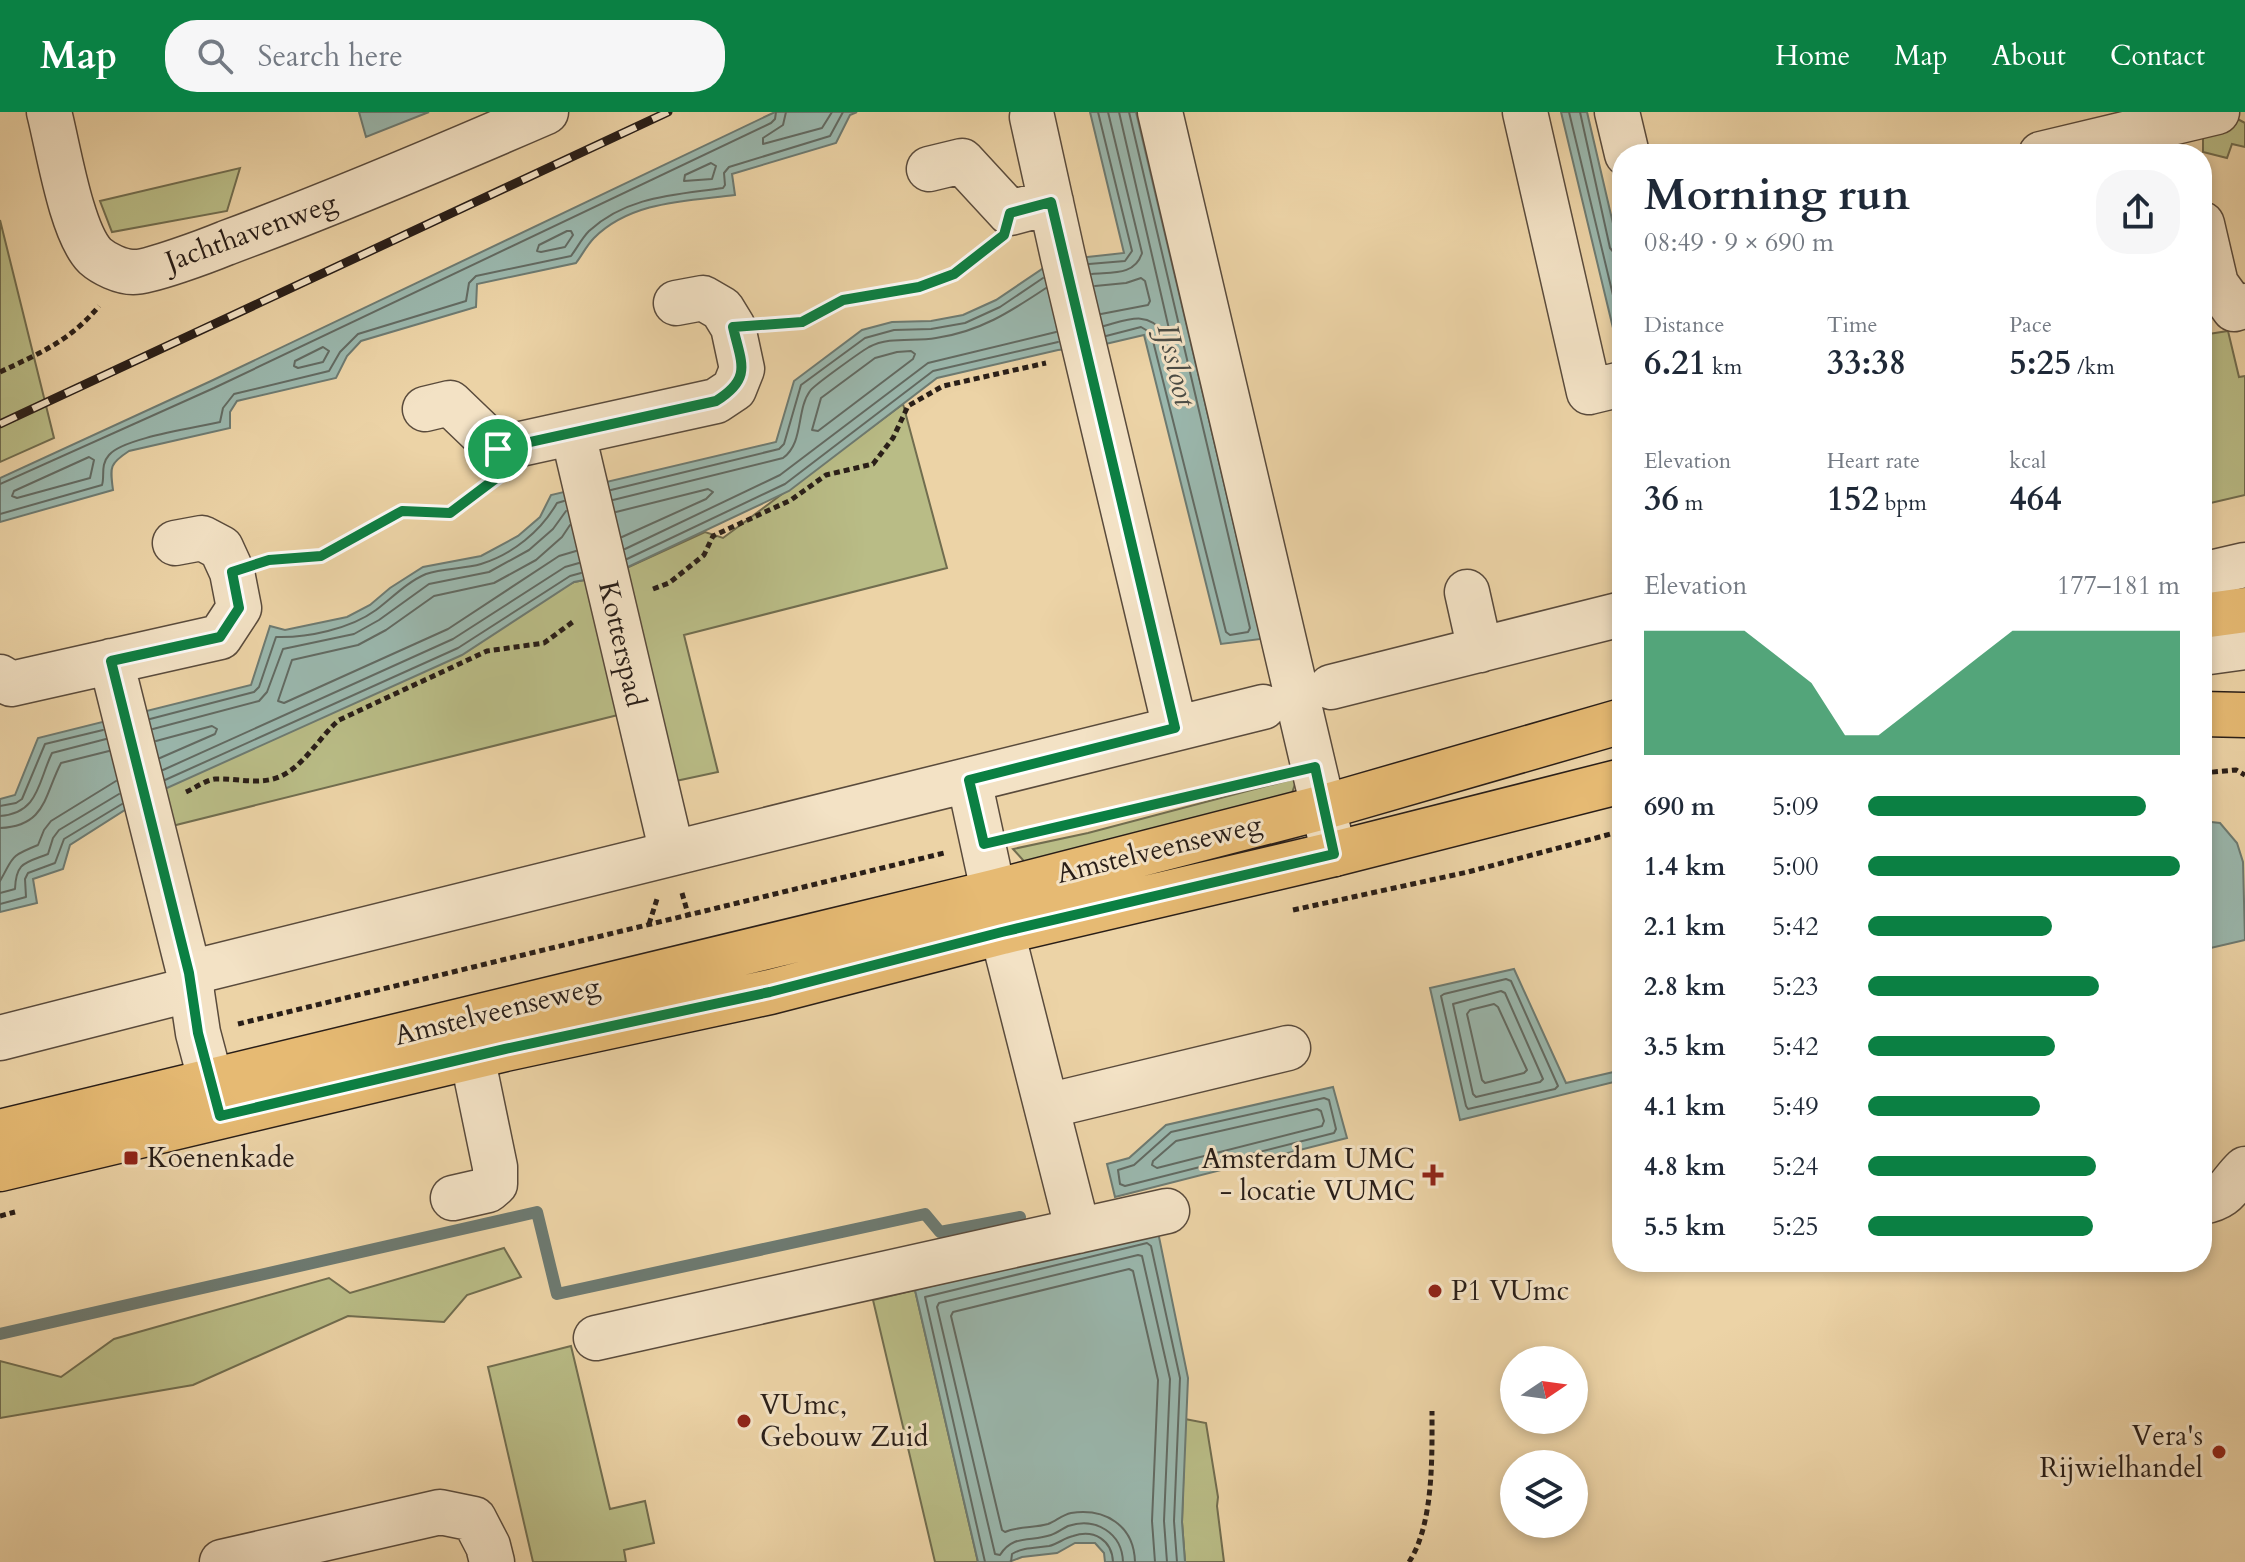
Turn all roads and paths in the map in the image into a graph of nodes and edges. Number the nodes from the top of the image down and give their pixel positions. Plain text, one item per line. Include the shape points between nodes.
1 (49, 112) edge
2 (546, 112) edge
3 (1160, 112) edge
4 (1525, 112) edge
5 (1617, 112) edge
6 (1032, 117) dead end
7 (2193, 129) edge
8 (1625, 144) edge
9 (2102, 144) edge
10 (929, 169) dead end
11 (1030, 207) junction
12 (2212, 267) edge
13 (134, 273) junction
14 (676, 303) dead end
15 (2245, 306) edge
16 (733, 327) junction
17 (0, 372) edge
18 (1612, 386) edge
19 (425, 409) dead end
20 (573, 434) junction
21 (498, 449) junction
22 (175, 543) dead end
23 (2245, 565) edge
24 (232, 572) junction
25 (2212, 573) edge
26 (1467, 592) dead end
27 (2245, 610) edge
28 (2212, 615) edge
29 (1612, 617) edge
30 (2245, 647) edge
31 (1480, 650) junction
32 (2212, 652) edge
33 (111, 661) junction
34 (0, 677) edge
35 (1331, 687) dead end
36 (1263, 707) dead end
37 (2212, 714) edge
38 (2245, 715) edge
39 (1612, 723) edge
40 (1175, 728) junction
41 (2212, 772) edge
42 (2245, 775) edge
43 (969, 780) junction
44 (1612, 784) edge
45 (1319, 787) junction
46 (1149, 805) dead end
47 (984, 844) junction
48 (672, 853) junction
49 (1334, 854) junction
50 (998, 912) junction
51 (191, 981) junction
52 (198, 1033) junction
53 (0, 1038) edge
54 (1288, 1048) dead end
55 (472, 1056) junction
56 (215, 1098) junction
57 (1047, 1106) junction
58 (0, 1132) edge
59 (0, 1169) edge
60 (2245, 1169) edge
61 (453, 1198) dead end
62 (2212, 1199) edge
63 (1167, 1211) dead end
64 (1078, 1231) junction
65 (596, 1338) dead end
66 (1432, 1411) dead end
67 (222, 1562) edge
68 (492, 1562) edge
69 (1409, 1562) edge

1 - 13 street, Jachthavenweg via 85,242 110,266
2 - 13 street, Jachthavenweg via 300,216
3 - 45 street
4 - 18 street via 1589,392
5 - 8 street
6 - 11 street
7 - 9 street
10 - 11 street via 962,161
11 - 16 path via 954,274 919,287 843,300 802,322
11 - 40 street via 1063,257
12 - 15 street via 2216,284 2234,309
13 - 17 path via 83,326
14 - 16 street via 703,298 722,309
16 - 20 street via 742,369 734,389 716,401
19 - 21 street via 450,403
20 - 21 street
20 - 48 street, Kotterspad
21 - 24 path via 503,473 450,513 402,511 321,556 269,560
22 - 24 street via 202,538 221,548
23 - 25 street
24 - 33 street via 239,608 220,637
26 - 31 street
27 - 28 main road
29 - 31 street
30 - 32 street
31 - 35 street
33 - 34 street via 11,684
33 - 51 street
36 - 40 street
37 - 38 main road
39 - 45 main road, Amstelveenseweg
40 - 43 street
41 - 42 path via 2236,770
43 - 47 street
43 - 48 street
44 - 49 main road, Amstelveenseweg
45 - 49 street
45 - 50 main road, Amstelveenseweg
46 - 47 path, Amstelveenseweg
47 - 50 street
47 - 52 path, Amstelveenseweg
48 - 51 street
49 - 50 main road, Amstelveenseweg
50 - 55 main road, Amstelveenseweg via 770,992
50 - 56 main road, Amstelveenseweg
50 - 57 street
51 - 52 street
51 - 53 street
52 - 56 street
54 - 57 street
55 - 56 main road, Amstelveenseweg
55 - 61 street via 495,1184
56 - 58 main road, Amstelveenseweg
56 - 59 main road, Amstelveenseweg
57 - 64 street
60 - 62 street via 2228,1191
63 - 64 street
64 - 65 street
66 - 69 path via 1432,1480
67 - 68 street via 440,1512 474,1519

